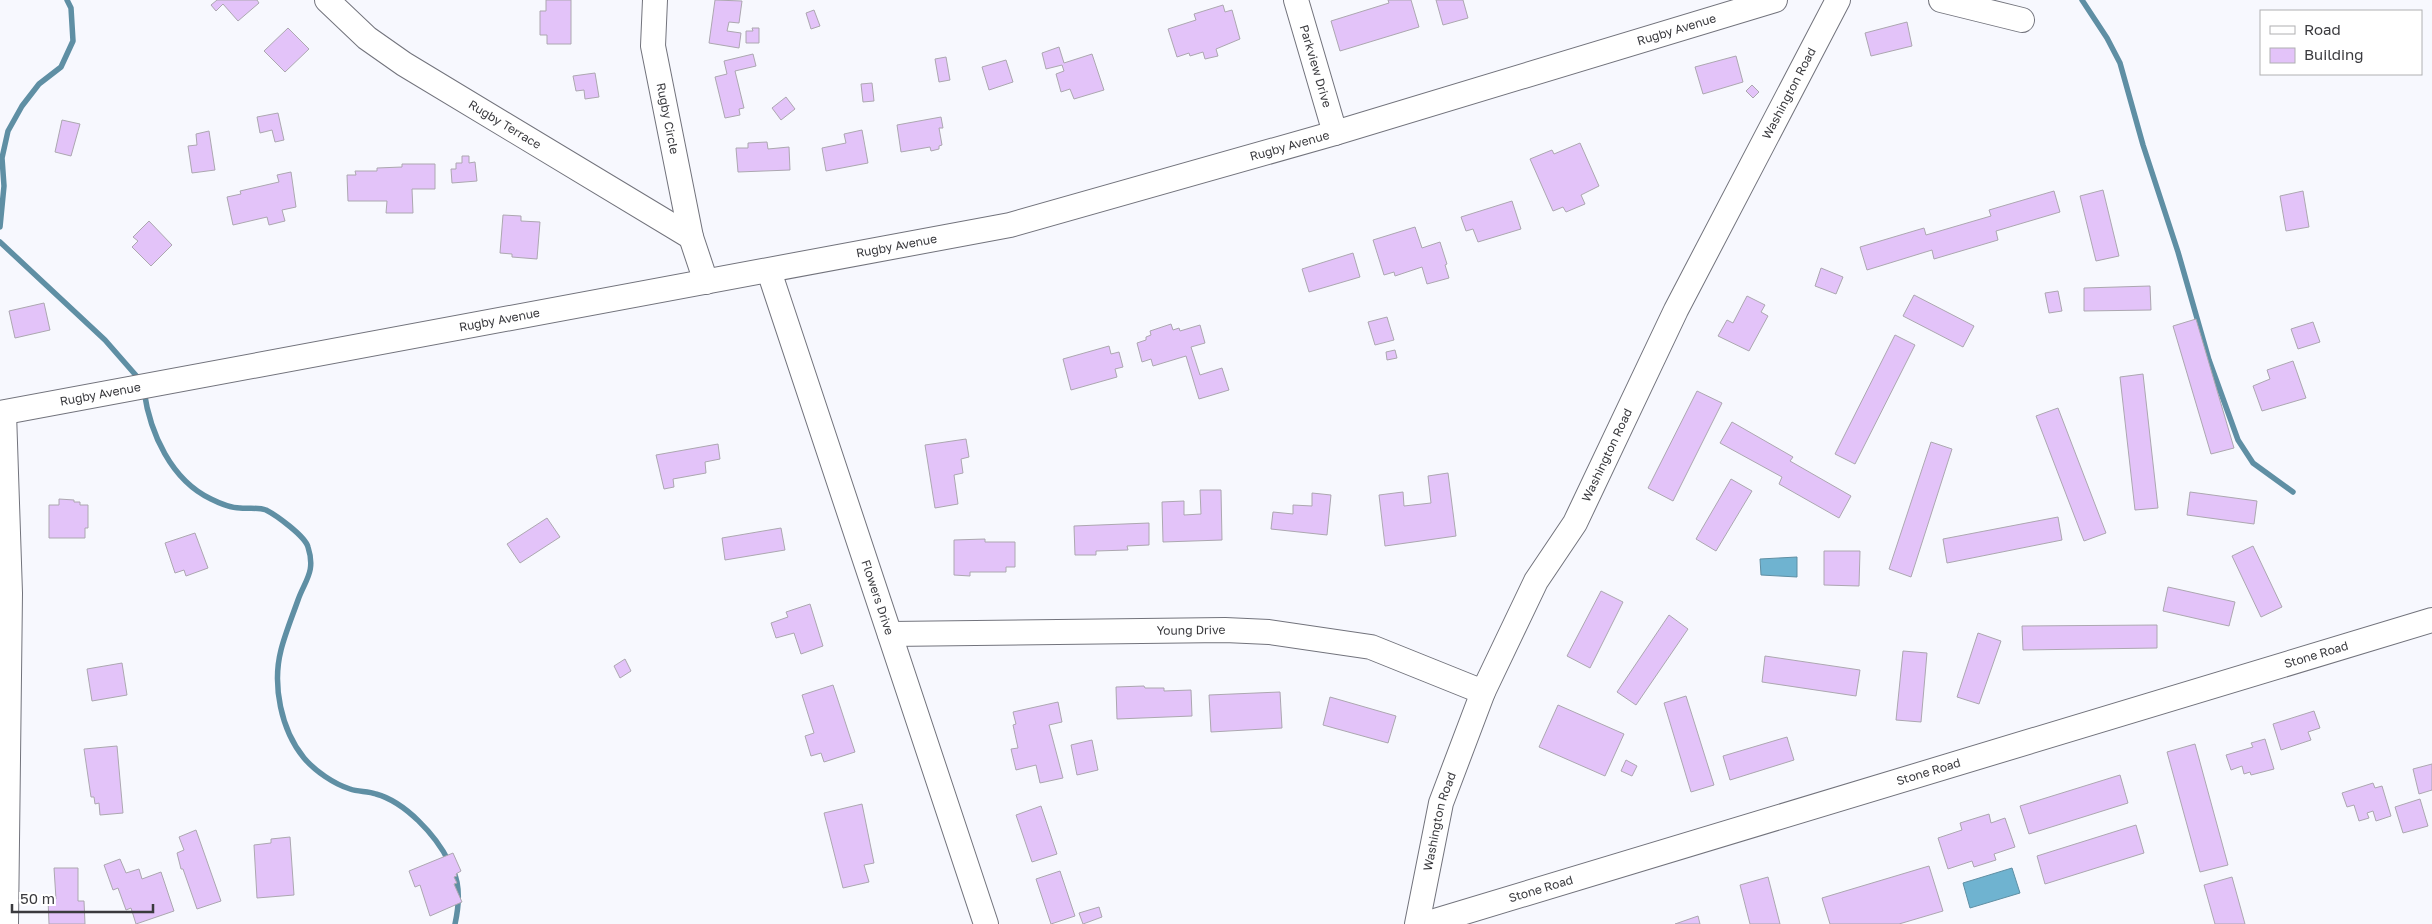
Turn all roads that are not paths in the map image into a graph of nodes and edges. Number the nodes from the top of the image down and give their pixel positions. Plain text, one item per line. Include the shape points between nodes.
1 (327, 0) edge
2 (655, 0) edge
3 (1296, 0) edge
4 (1775, 0) edge
5 (1838, 0) edge
6 (1941, 0) edge
7 (2022, 20) dead end
8 (1335, 133) junction
9 (691, 238) junction
10 (769, 271) junction
11 (706, 282) junction
12 (2, 413) edge
13 (2432, 620) edge
14 (890, 634) junction
15 (1483, 692) junction
16 (6, 924) edge
17 (986, 924) edge
18 (1417, 924) edge
19 (1424, 924) edge

1 - 9 street, Rugby Terrace via 367,38 404,64
2 - 9 street, Rugby Circle via 653,46
3 - 8 street, Parkview Drive
4 - 8 street, Rugby Avenue
5 - 15 street, Washington Road via 1676,310 1575,523 1536,581
6 - 7 street
8 - 10 street, Rugby Avenue via 1010,225
9 - 11 street, Rugby Circle
10 - 11 street, Rugby Avenue
10 - 14 street, Flowers Drive
11 - 12 street, Rugby Avenue
12 - 16 street via 10,593
13 - 19 street, Stone Road
14 - 15 street, Young Drive via 1270,632 1371,647
14 - 17 street, Flowers Drive
15 - 18 street, Washington Road via 1441,803

